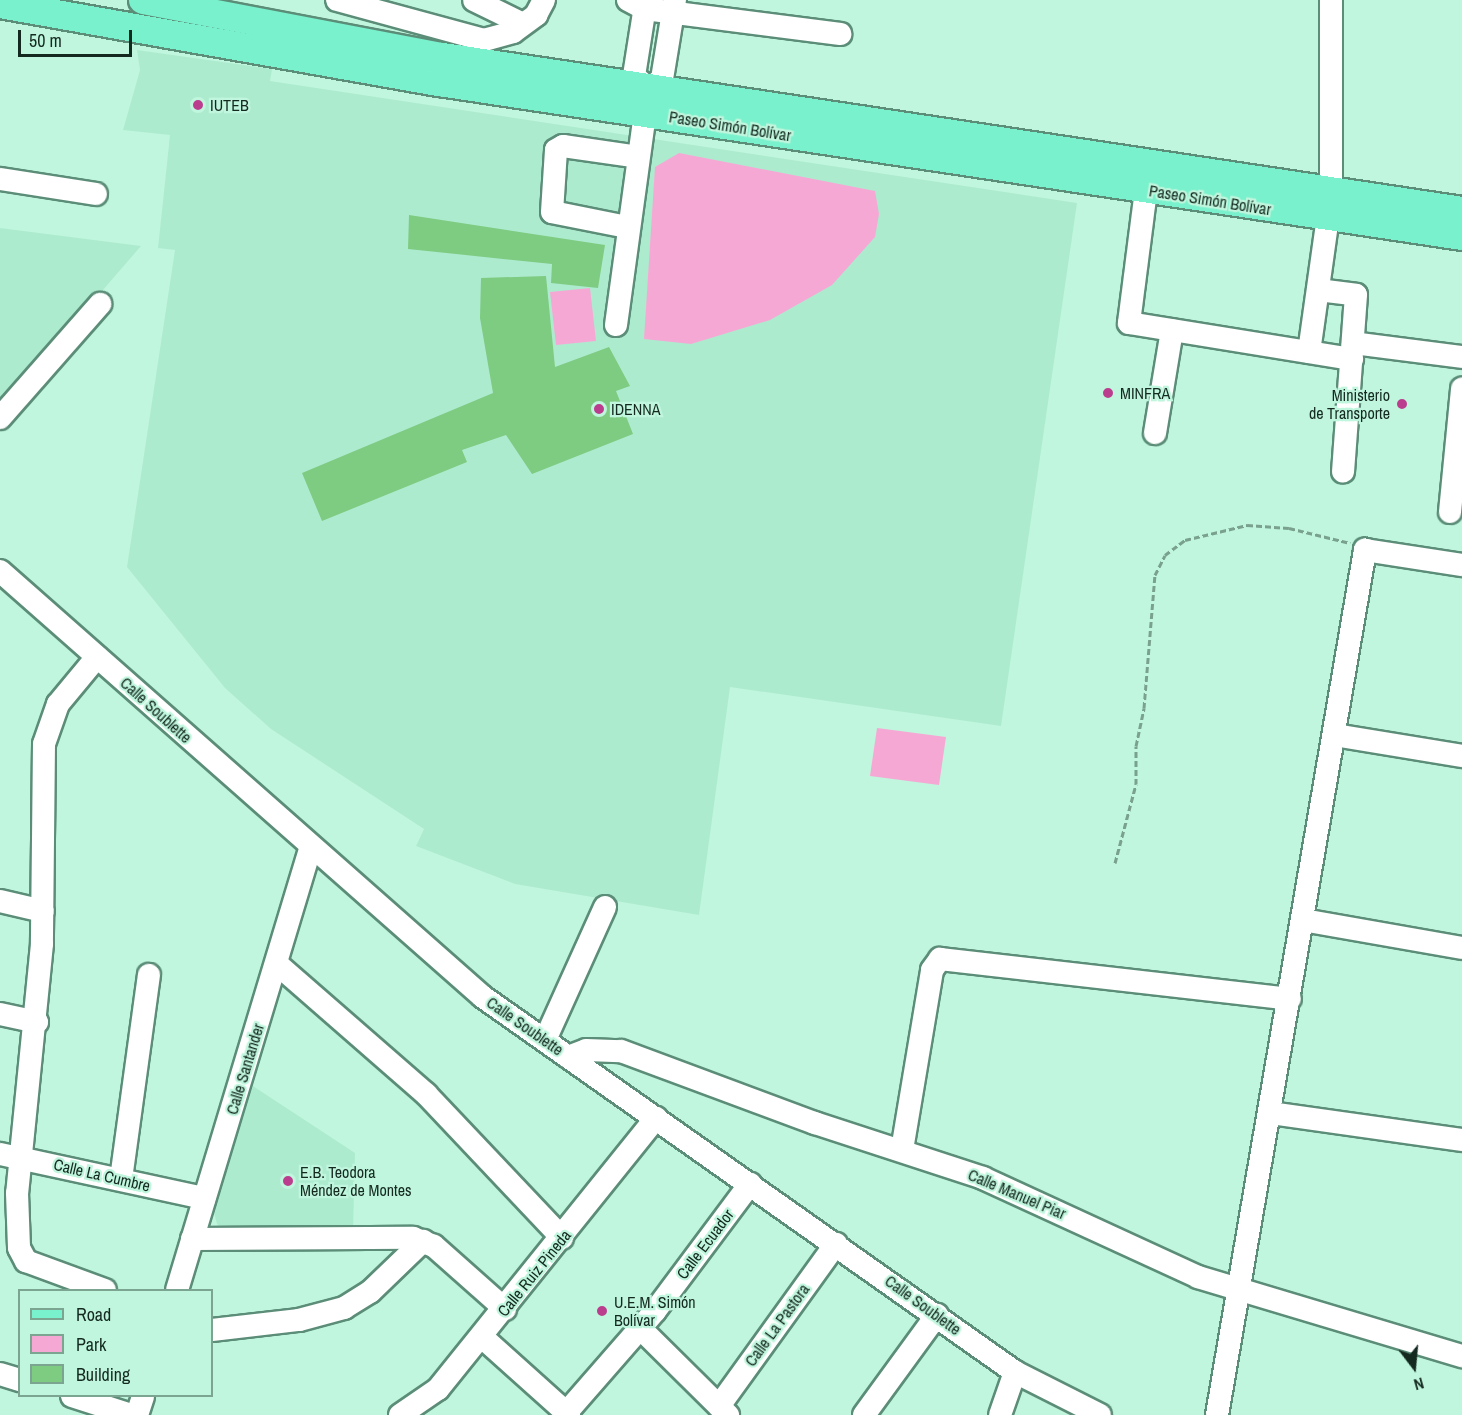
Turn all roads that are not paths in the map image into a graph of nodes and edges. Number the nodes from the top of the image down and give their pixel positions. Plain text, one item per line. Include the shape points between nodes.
1 (143, 0) edge
2 (337, 0) edge
3 (474, 0) edge
4 (524, 0) edge
5 (544, 0) edge
6 (1331, 0) edge
7 (640, 3) edge
8 (0, 4) edge
9 (674, 6) edge
10 (521, 23) junction
11 (840, 34) dead end
12 (647, 101) junction
13 (638, 157) junction
14 (0, 179) edge
15 (1146, 190) junction
16 (96, 194) dead end
17 (1329, 205) junction
18 (1462, 211) edge
19 (627, 227) junction
20 (1462, 236) edge
21 (1318, 290) junction
22 (100, 304) dead end
23 (616, 325) dead end
24 (1172, 330) junction
25 (1352, 351) junction
26 (1310, 352) junction
27 (1462, 357) edge
28 (1462, 389) edge
29 (0, 418) edge
30 (1155, 433) dead end
31 (1343, 472) dead end
32 (1450, 512) dead end
33 (1462, 565) edge
34 (0, 571) edge
35 (97, 657) junction
36 (1334, 735) junction
37 (1462, 756) edge
38 (311, 847) junction
39 (0, 901) edge
40 (606, 907) dead end
41 (43, 911) junction
42 (1303, 920) junction
43 (1462, 948) edge
44 (277, 964) junction
45 (149, 975) dead end
46 (1290, 999) junction
47 (0, 1014) edge
48 (38, 1022) junction
49 (545, 1040) junction
50 (568, 1057) junction
51 (1270, 1113) junction
52 (656, 1118) junction
53 (1462, 1140) edge
54 (902, 1150) junction
55 (9, 1156) edge
56 (121, 1179) junction
57 (750, 1184) junction
58 (204, 1198) junction
59 (562, 1238) junction
60 (192, 1239) junction
61 (423, 1241) junction
62 (836, 1244) junction
63 (102, 1289) edge
64 (177, 1289) edge
65 (1238, 1291) junction
66 (505, 1309) junction
67 (937, 1316) junction
68 (640, 1328) junction
69 (213, 1330) edge
70 (482, 1337) junction
71 (1462, 1356) edge
72 (1015, 1372) junction
73 (0, 1374) edge
74 (18, 1379) edge
75 (78, 1397) edge
76 (142, 1397) edge
77 (723, 1411) edge
78 (567, 1414) edge
79 (131, 1415) edge
80 (137, 1415) edge
81 (400, 1415) edge
82 (864, 1415) edge
83 (1000, 1415) edge
84 (1100, 1415) edge
85 (1217, 1415) edge

1 - 12 main road, Paseo Simón Bolívar
2 - 10 street via 484,40 507,36
3 - 10 street
4 - 10 street
5 - 10 street via 536,15
6 - 17 street
7 - 9 street
7 - 12 street via 634,76
8 - 12 main road, Paseo Simón Bolívar
9 - 11 street
9 - 12 street via 662,79
12 - 13 street
12 - 15 main road, Paseo Simón Bolívar
12 - 17 main road, Paseo Simón Bolívar
13 - 19 street
13 - 19 street via 563,146 556,150 552,212
14 - 16 street
15 - 17 main road, Paseo Simón Bolívar
15 - 24 street via 1129,323
17 - 18 main road, Paseo Simón Bolívar
17 - 20 main road, Paseo Simón Bolívar
17 - 21 street
19 - 23 street
21 - 25 street via 1356,295
21 - 26 street
22 - 29 street
24 - 26 street
24 - 30 street
25 - 26 street
25 - 27 street
25 - 31 street
28 - 32 street
33 - 36 street via 1365,550
34 - 35 street, Calle Soublette
35 - 38 street, Calle Soublette
35 - 41 street via 57,704 45,737
36 - 37 street
36 - 42 street
38 - 44 street, Calle Santander
38 - 49 street, Calle Soublette via 437,959
39 - 41 street
40 - 49 street
41 - 48 street
42 - 43 street
42 - 46 street
44 - 58 street, Calle Santander
44 - 59 street via 426,1094
45 - 56 street
46 - 51 street
46 - 54 street via 940,959 930,979
47 - 48 street
48 - 55 street
49 - 50 street, Calle Soublette
50 - 52 street, Calle Soublette
50 - 54 street, Calle Manuel Piar via 586,1050 621,1051
51 - 53 street
51 - 65 street
52 - 57 street, Calle Soublette
52 - 59 street, Calle Ruiz Pineda
54 - 65 street, Calle Manuel Piar via 983,1178 1152,1259
55 - 56 street, Calle La Cumbre
55 - 63 street via 22,1256 30,1264
56 - 58 street, Calle La Cumbre
57 - 62 street, Calle Soublette
57 - 68 street, Calle Ecuador
58 - 60 street, Calle Santander
59 - 66 street, Calle Ruiz Pineda
60 - 61 street
60 - 64 street, Calle Santander
61 - 66 street via 456,1263
61 - 69 street via 370,1292 344,1308 299,1320
62 - 67 street, Calle Soublette
62 - 77 street, Calle La Pastora
65 - 71 street, Calle Manuel Piar
65 - 85 street
66 - 70 street, Calle Ruiz Pineda
67 - 72 street, Calle Soublette
67 - 82 street
68 - 77 street
68 - 78 street, Calle Ecuador
70 - 78 street
70 - 81 street, Calle Ruiz Pineda via 438,1389
72 - 83 street
72 - 84 street, Calle Soublette
73 - 74 street
75 - 79 street
76 - 80 street

